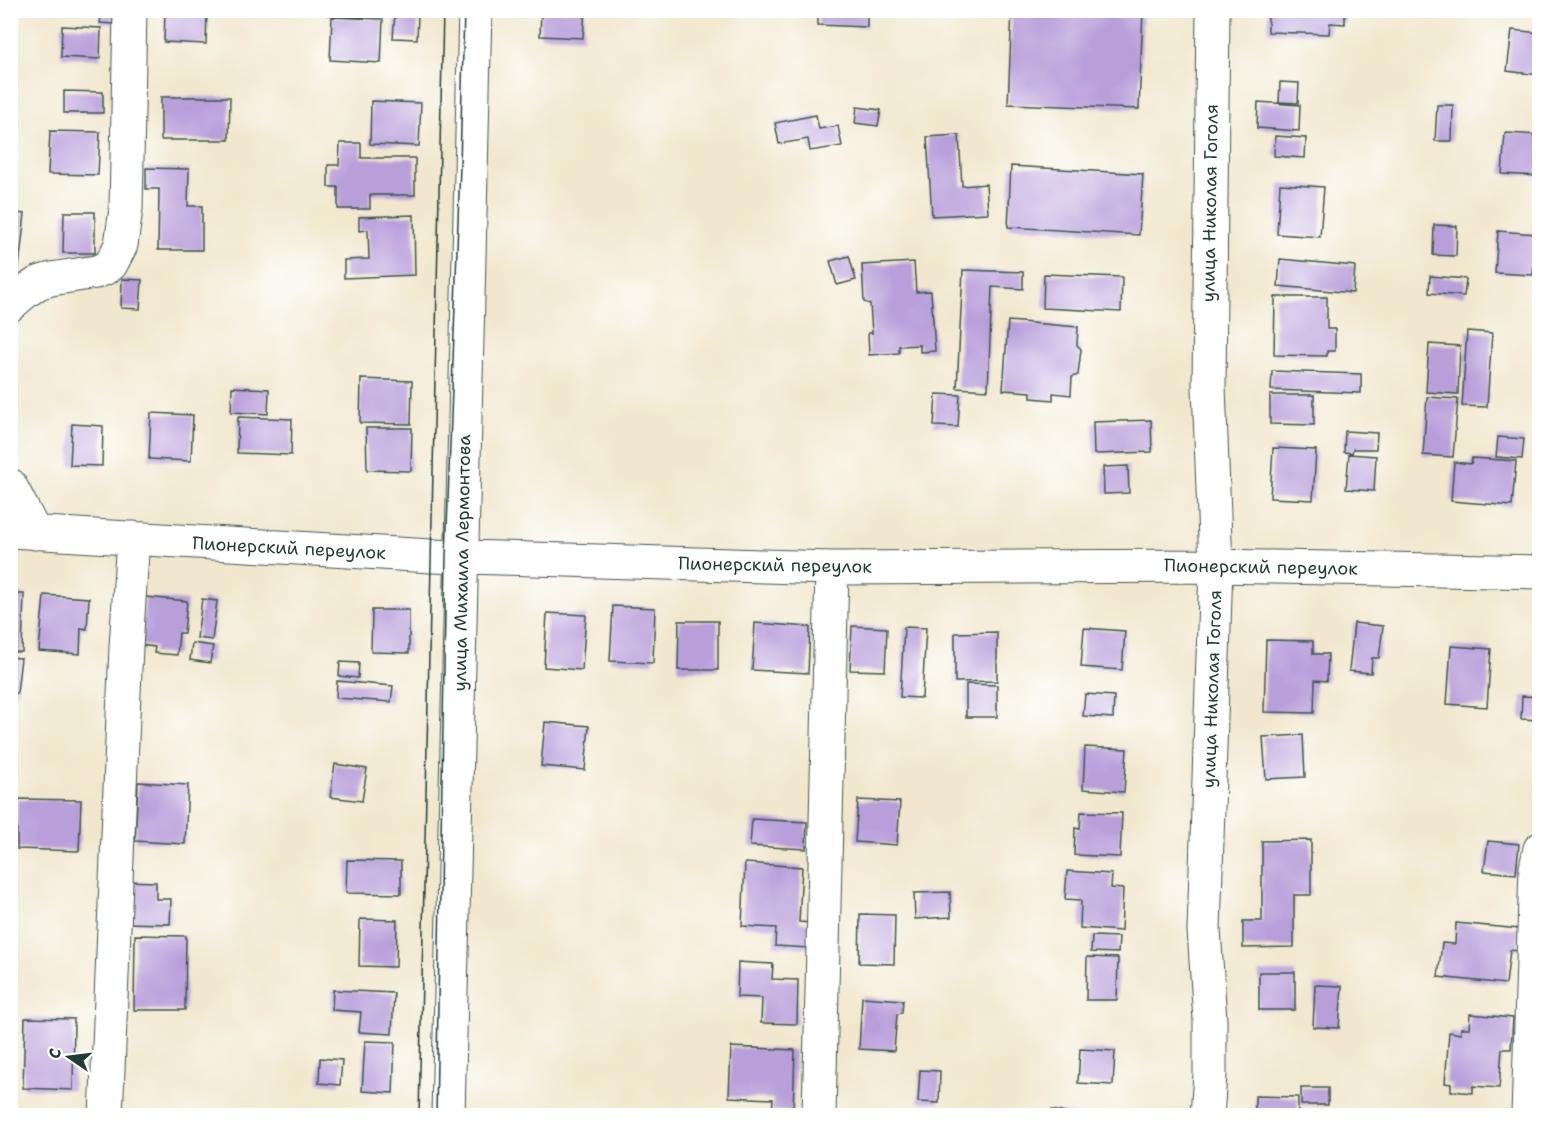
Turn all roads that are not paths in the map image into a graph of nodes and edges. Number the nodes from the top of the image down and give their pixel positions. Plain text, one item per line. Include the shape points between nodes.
1 (130, 10) edge
2 (475, 10) edge
3 (1212, 10) edge
4 (10, 305) edge
5 (10, 485) edge
6 (22, 532) edge
7 (133, 538) junction
8 (462, 556) junction
9 (1216, 566) junction
10 (832, 568) junction
11 (1539, 572) edge
12 (1539, 849) edge
13 (105, 1116) edge
14 (448, 1116) edge
15 (819, 1116) edge
16 (1207, 1116) edge
17 (1528, 1116) edge

1 - 4 street via 126,209 121,245 106,268 38,283
2 - 8 street, улица Михаила Лермонтова
3 - 9 street, улица Николая Гоголя via 1209,387
5 - 6 street
6 - 7 street, Пионерский переулок
7 - 8 street, Пионерский переулок
7 - 13 street
8 - 10 street, Пионерский переулок
8 - 14 street, улица Михаила Лермонтова
9 - 10 street, Пионерский переулок
9 - 11 street, Пионерский переулок
9 - 16 street, улица Николая Гоголя via 1204,930 1210,1020
10 - 15 street
12 - 17 street

